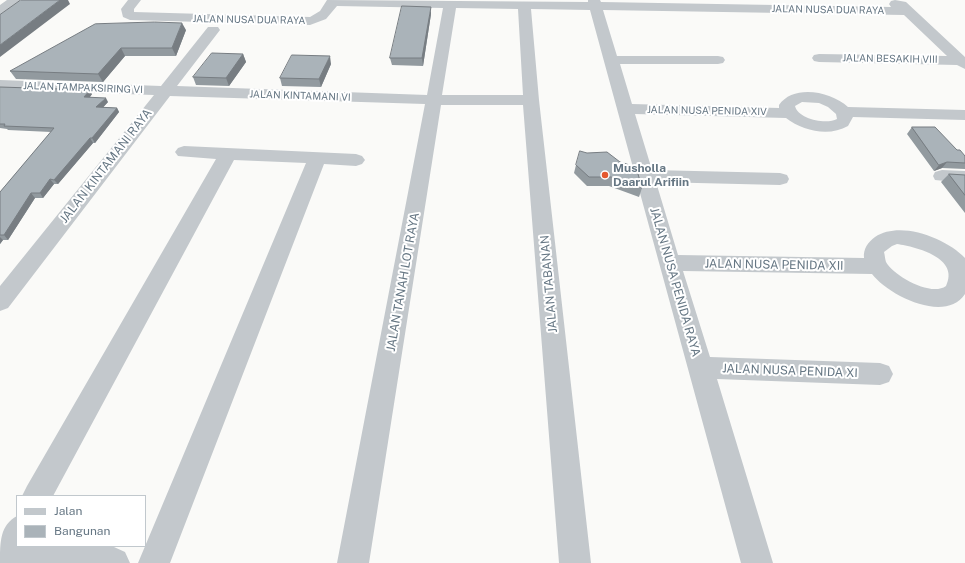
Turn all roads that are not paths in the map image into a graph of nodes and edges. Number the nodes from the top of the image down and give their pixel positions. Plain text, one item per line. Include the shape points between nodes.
1 (15, 0) edge
2 (136, 0) edge
3 (542, 0) edge
4 (333, 1) edge
5 (451, 2) edge
6 (595, 3) edge
7 (524, 6) junction
8 (0, 11) edge
9 (213, 30) dead end
10 (819, 58) dead end
11 (611, 60) junction
12 (718, 60) dead end
13 (963, 63) edge
14 (0, 85) edge
15 (165, 91) junction
16 (434, 100) junction
17 (531, 100) junction
18 (625, 109) junction
19 (843, 112) junction
20 (789, 113) junction
21 (965, 115) edge
22 (184, 152) dead end
23 (228, 154) junction
24 (316, 158) junction
25 (356, 160) dead end
26 (645, 176) junction
27 (942, 176) dead end
28 (965, 177) edge
29 (780, 179) dead end
30 (670, 263) junction
31 (961, 263) edge
32 (877, 266) junction
33 (0, 302) edge
34 (700, 368) junction
35 (880, 374) dead end
36 (38, 495) edge
37 (16, 533) edge
38 (1, 558) edge
39 (114, 563) edge
40 (154, 563) edge
41 (353, 563) edge
42 (575, 563) edge
43 (757, 563) edge

1 - 8 street
2 - 4 street, JALAN NUSA DUA RAYA via 127,9 130,16 310,21 325,16
3 - 6 street, JALAN NUSA DUA RAYA
4 - 5 street, JALAN NUSA DUA RAYA
5 - 7 street, JALAN NUSA DUA RAYA
5 - 16 street, JALAN TANAH LOT RAYA
6 - 7 street, JALAN NUSA DUA RAYA
6 - 11 street, JALAN NUSA PENIDA RAYA
6 - 13 street, JALAN NUSA DUA RAYA via 903,8
7 - 17 street, JALAN TABANAN
9 - 15 street, JALAN KINTAMANI RAYA
10 - 13 street, JALAN BESAKIH VIII
11 - 12 street
11 - 18 street, JALAN NUSA PENIDA RAYA
14 - 15 street, JALAN TAMPAKSIRING VI
15 - 16 street, JALAN KINTAMANI VI
15 - 33 street, JALAN KINTAMANI RAYA
16 - 17 street, JALAN KINTAMANI VI
16 - 41 street, JALAN TANAH LOT RAYA
17 - 42 street, JALAN TABANAN
18 - 20 street, JALAN NUSA PENIDA XIV
18 - 26 street, JALAN NUSA PENIDA RAYA
19 - 20 street via 845,121 827,128 805,123
19 - 20 street via 829,102 800,97 788,102
19 - 21 street
22 - 23 street
23 - 24 street
23 - 36 street
24 - 25 street
24 - 40 street
26 - 29 street
26 - 30 street, JALAN NUSA PENIDA RAYA
27 - 28 street
30 - 32 street, JALAN NUSA PENIDA XII
30 - 34 street, JALAN NUSA PENIDA RAYA
31 - 32 street via 922,242 897,237 879,243 874,256
31 - 32 street via 965,285 960,293 949,298 933,298 900,287
34 - 35 street, JALAN NUSA PENIDA XI
34 - 43 street, JALAN NUSA PENIDA RAYA
37 - 38 street
38 - 39 street

